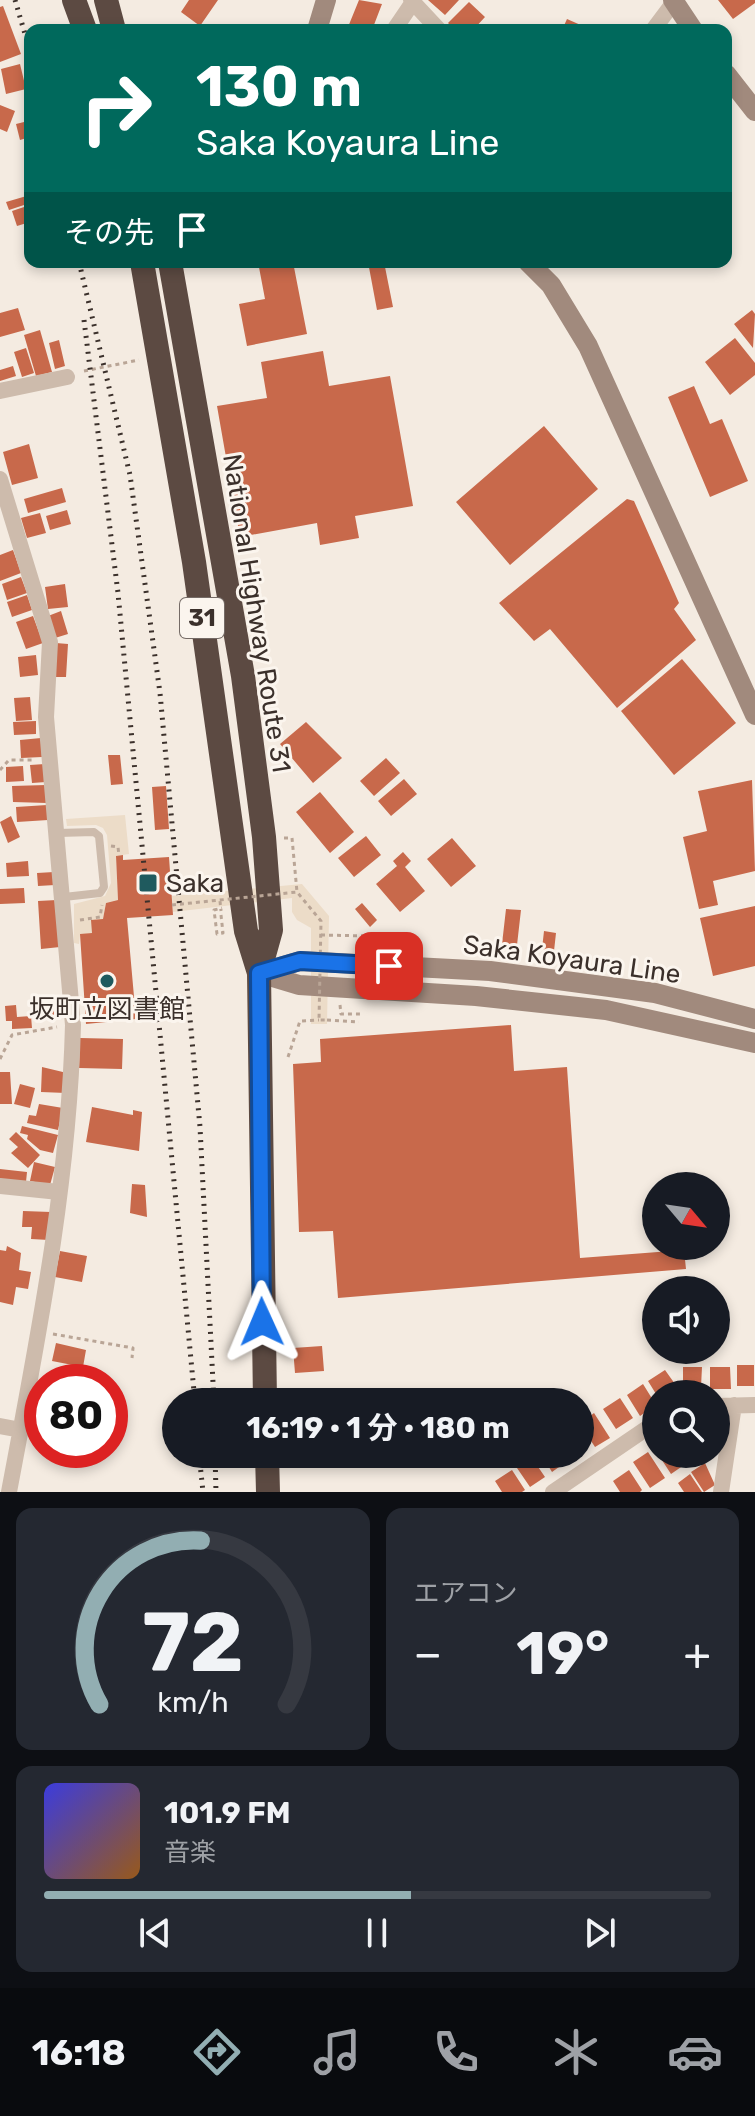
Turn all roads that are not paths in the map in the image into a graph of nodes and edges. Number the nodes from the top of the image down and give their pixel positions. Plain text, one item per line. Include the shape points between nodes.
1 (74, 0) edge
2 (106, 0) edge
3 (326, 0) edge
4 (412, 1) edge
5 (674, 1) edge
6 (83, 24) edge
7 (112, 24) edge
8 (319, 24) edge
9 (398, 24) edge
10 (433, 24) edge
11 (657, 24) edge
12 (689, 24) edge
13 (732, 82) edge
14 (755, 111) edge
15 (143, 268) edge
16 (171, 268) edge
17 (540, 268) edge
18 (67, 377) road end
19 (0, 391) edge
20 (0, 479) edge
21 (755, 715) edge
22 (58, 833) junction
23 (64, 897) junction
24 (259, 973) junction
25 (755, 1019) edge
26 (755, 1043) edge
27 (0, 1186) edge
28 (59, 1192) junction
29 (265, 1388) edge
30 (730, 1405) edge
31 (734, 1405) junction
32 (755, 1405) edge
33 (0, 1426) edge
34 (21, 1430) junction
35 (642, 1432) edge
36 (267, 1468) edge
37 (9, 1492) edge
38 (268, 1492) edge
39 (553, 1492) edge
40 (721, 1492) edge

1 - 6 highway
2 - 7 highway
3 - 8 main road
4 - 9 street
4 - 10 street
5 - 11 street
5 - 12 main road
13 - 14 main road
15 - 24 highway, National Highway Route 31 / 31 via 196,578 246,931
16 - 24 highway, National Highway Route 31 / 31 via 243,676 262,822 271,930
17 - 21 main road via 588,346
18 - 19 street
20 - 22 street via 50,642 46,717
22 - 23 street
22 - 23 lane via 94,832 101,848 100,893
23 - 28 street via 73,1025
24 - 25 main road, Saka Koyaura Line via 300,961 490,971 655,993
24 - 26 main road, Saka Koyaura Line via 299,985 606,1010
24 - 29 highway, National Highway Route 31 / 31
27 - 28 street
28 - 34 street
30 - 31 street
31 - 32 street
31 - 40 street
33 - 34 street
34 - 37 street
35 - 39 street
36 - 38 highway

